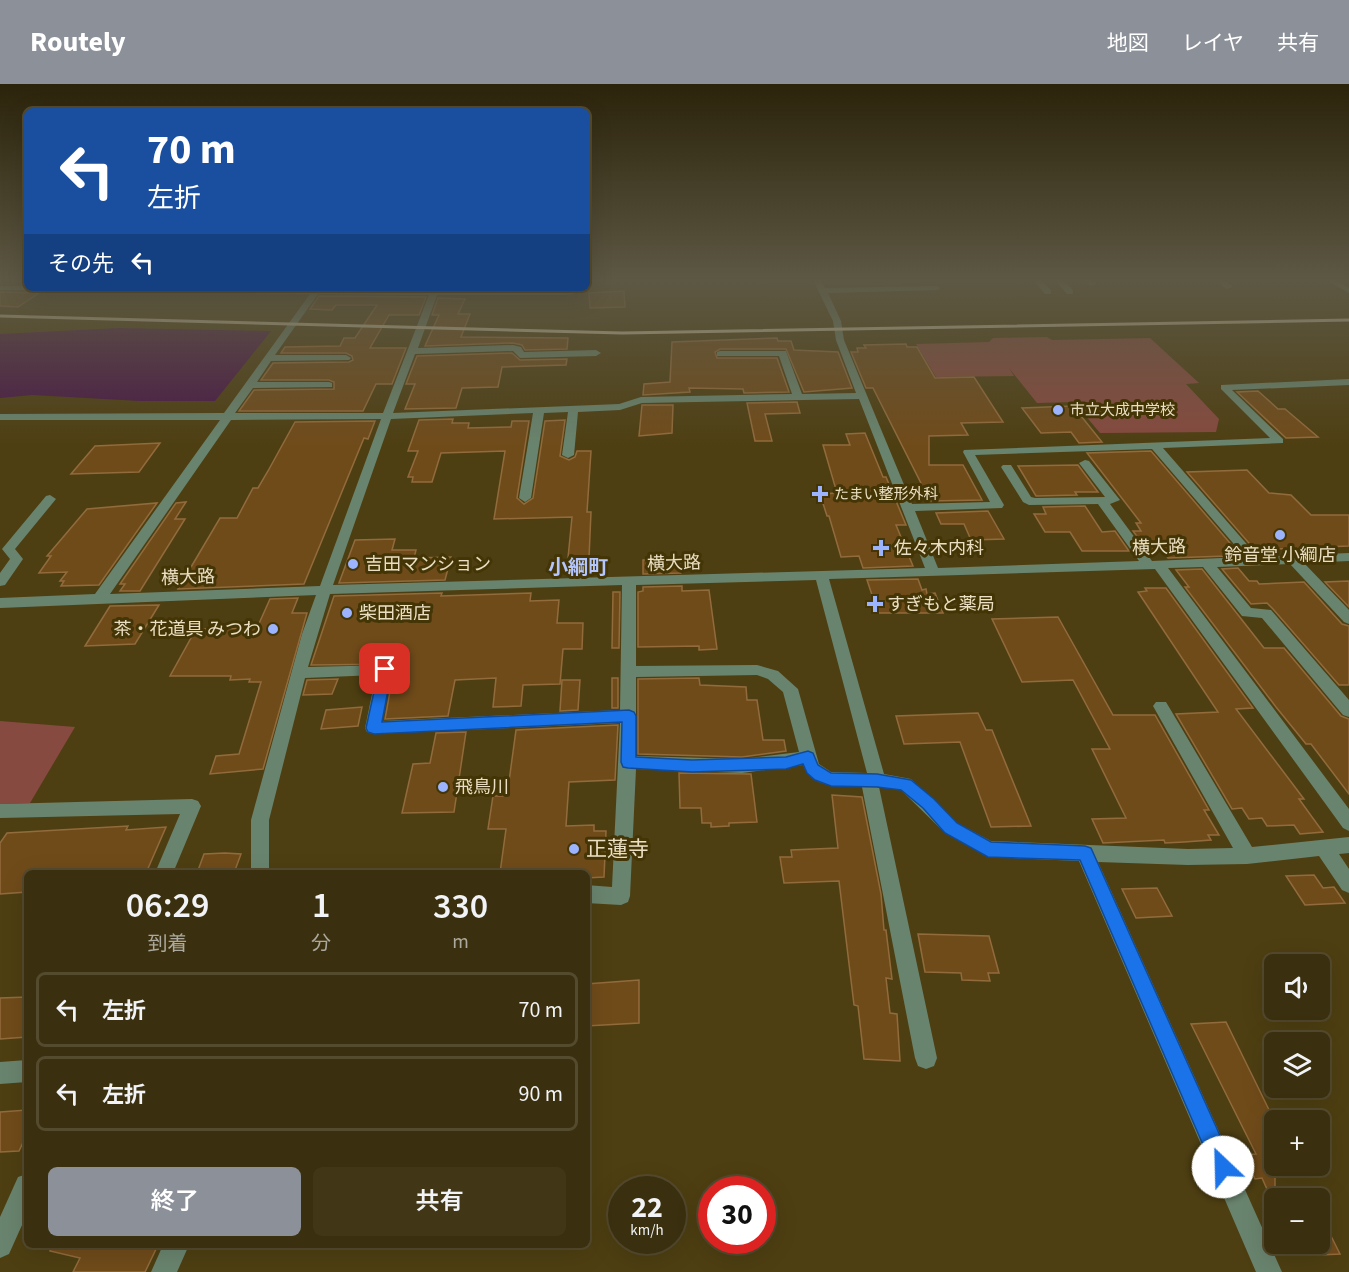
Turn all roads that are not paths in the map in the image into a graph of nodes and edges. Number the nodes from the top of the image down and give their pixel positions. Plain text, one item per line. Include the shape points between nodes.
1 (284, 335) edge
2 (417, 335) edge
3 (839, 335) edge
4 (411, 351) junction
5 (596, 353) dead end
6 (720, 354) dead end
7 (268, 358) junction
8 (346, 358) dead end
9 (1349, 382) edge
10 (249, 385) junction
11 (329, 385) dead end
12 (862, 396) junction
13 (798, 397) junction
14 (573, 409) junction
15 (539, 410) junction
16 (387, 416) junction
17 (0, 417) edge
18 (227, 417) junction
19 (1155, 446) junction
20 (568, 455) dead end
21 (1085, 463) dead end
22 (1007, 466) dead end
23 (525, 498) dead end
24 (50, 499) dead end
25 (1101, 500) junction
26 (908, 508) junction
27 (1349, 557) edge
28 (1294, 560) junction
29 (1255, 561) junction
30 (1207, 563) junction
31 (1154, 565) junction
32 (934, 573) junction
33 (822, 577) junction
34 (0, 582) edge
35 (630, 583) junction
36 (324, 591) junction
37 (99, 599) junction
38 (0, 603) edge
39 (1349, 619) edge
40 (630, 672) junction
41 (299, 673) junction
42 (1161, 706) dead end
43 (1349, 711) edge
44 (629, 716) junction
45 (808, 757) junction
46 (628, 762) junction
47 (873, 780) junction
48 (0, 811) edge
49 (1349, 823) edge
50 (1349, 845) edge
51 (1324, 848) junction
52 (1085, 853) junction
53 (1247, 856) junction
54 (165, 870) edge
55 (260, 870) edge
56 (1349, 885) edge
57 (590, 894) edge
58 (926, 1058) dead end
59 (24, 1071) edge
60 (0, 1073) edge
61 (24, 1193) edge
62 (0, 1245) edge
63 (175, 1248) edge
64 (164, 1272) edge
65 (1269, 1272) edge

1 - 7 street
2 - 4 street
3 - 12 street
4 - 5 street via 513,348 520,355
4 - 16 street
6 - 13 street via 783,353
7 - 8 street
7 - 10 street
9 - 19 street via 1224,387 1279,441
10 - 11 street
10 - 18 street
12 - 13 street
12 - 26 street
13 - 14 street via 641,400 620,407
14 - 15 street
14 - 20 street
15 - 16 street
15 - 23 street
16 - 18 street
16 - 36 street
17 - 18 street
18 - 37 street
19 - 26 street via 968,452 998,505
19 - 29 street
21 - 25 street via 1114,500
22 - 25 street via 1033,502
24 - 34 street via 8,549 17,559
25 - 31 street
26 - 32 street
27 - 28 street, 横大路
28 - 29 street, 横大路
28 - 39 street
29 - 30 street, 横大路
30 - 31 street, 横大路
30 - 43 street via 1246,614 1266,613
31 - 32 street, 横大路
31 - 49 street
32 - 33 street, 横大路
33 - 35 street, 横大路
33 - 47 street
35 - 36 street, 横大路
35 - 40 street
36 - 37 street, 横大路
36 - 41 street
37 - 38 street, 横大路
40 - 44 street
40 - 45 street via 757,670 773,675 786,683 792,694
41 - 44 street via 385,669 374,728
41 - 55 street via 260,820
42 - 53 street
44 - 46 street
45 - 46 street via 786,763 692,766
45 - 47 street via 812,768 831,779
46 - 57 street via 621,896
47 - 52 street via 905,784 951,828 988,849
47 - 58 street
48 - 54 street via 192,806
50 - 51 street
51 - 53 street
51 - 56 street
52 - 53 street
52 - 65 street
59 - 60 street
61 - 62 street
63 - 64 street

